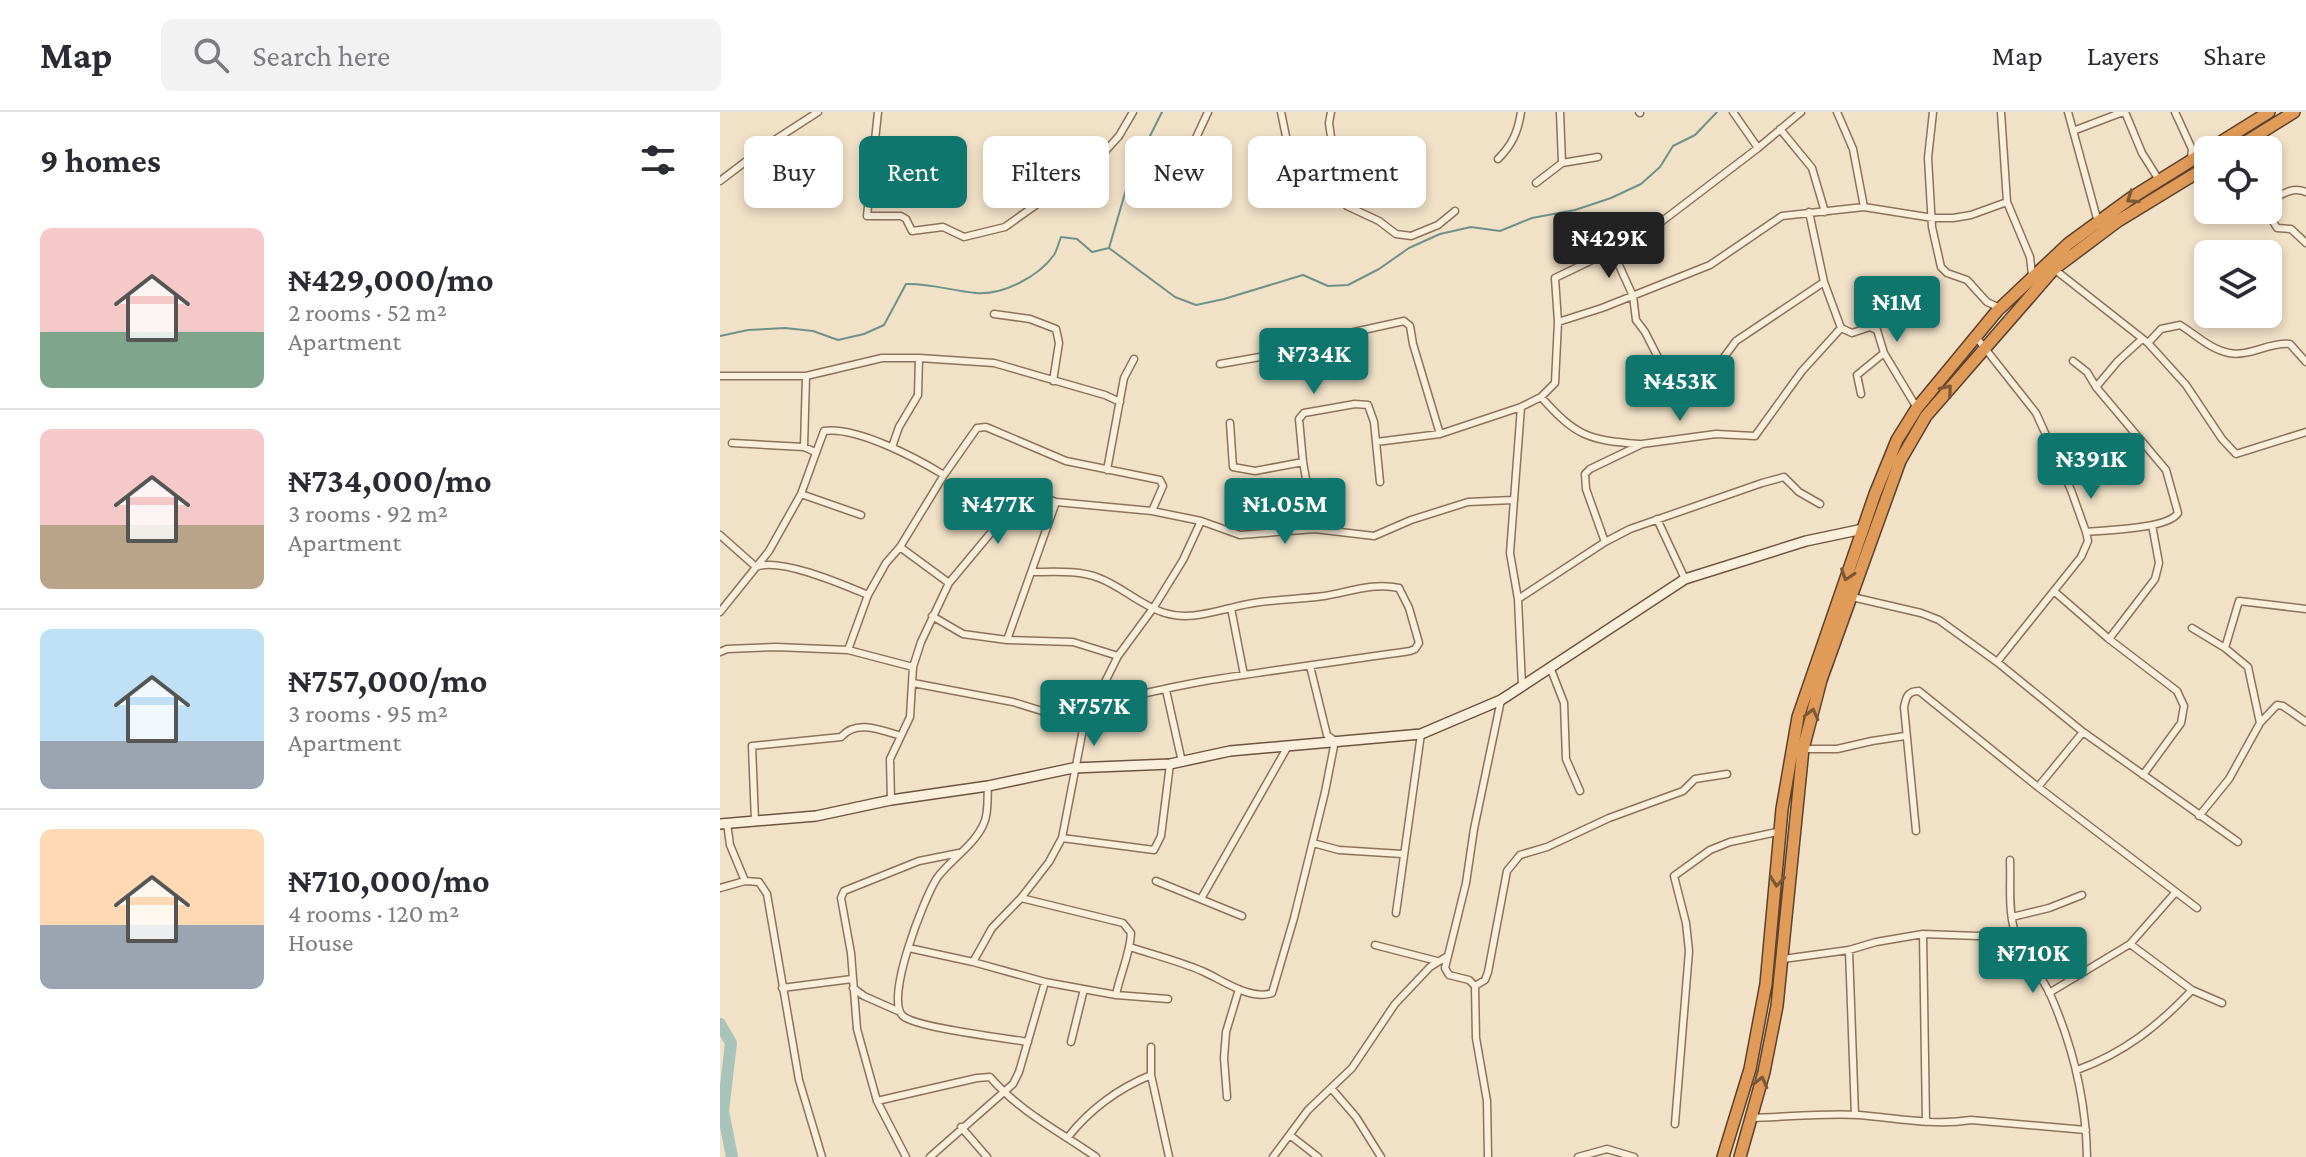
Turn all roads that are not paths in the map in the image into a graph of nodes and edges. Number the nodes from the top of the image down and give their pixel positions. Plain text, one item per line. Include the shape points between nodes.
1 (800, 112) edge
2 (818, 112) edge
3 (878, 112) edge
4 (1133, 112) edge
5 (1208, 112) edge
6 (1281, 112) edge
7 (1331, 112) edge
8 (1521, 112) edge
9 (1560, 112) edge
10 (1733, 112) edge
11 (1801, 112) edge
12 (1933, 112) edge
13 (2001, 112) edge
14 (2068, 112) edge
15 (2124, 112) edge
16 (2175, 112) edge
17 (2269, 112) edge
18 (2294, 112) edge
19 (1841, 113) edge
20 (802, 121) junction
21 (1780, 129) junction
22 (2073, 131) junction
23 (1197, 136) edge
24 (1286, 136) edge
25 (2255, 136) edge
26 (1758, 148) junction
27 (1598, 157) dead end
28 (1498, 159) dead end
29 (2190, 161) junction
30 (1562, 163) junction
31 (2194, 175) edge
32 (2160, 180) junction
33 (720, 181) edge
34 (1536, 183) dead end
35 (2306, 192) edge
36 (2282, 194) edge
37 (2007, 202) junction
38 (1864, 207) junction
39 (1455, 211) dead end
40 (1809, 212) junction
41 (1825, 212) junction
42 (1933, 218) junction
43 (2098, 222) junction
44 (2275, 224) edge
45 (2306, 243) edge
46 (1613, 252) junction
47 (2054, 269) junction
48 (2033, 278) junction
49 (1824, 282) junction
50 (1633, 296) junction
51 (1997, 311) junction
52 (994, 314) dead end
53 (1558, 322) junction
54 (1841, 328) junction
55 (2145, 341) junction
56 (1980, 342) junction
57 (1884, 353) junction
58 (919, 358) junction
59 (1134, 359) dead end
60 (2073, 361) dead end
61 (2306, 362) edge
62 (1220, 364) dead end
63 (720, 376) edge
64 (806, 376) junction
65 (1053, 381) junction
66 (2096, 387) junction
67 (1861, 394) dead end
68 (1541, 397) junction
69 (1120, 402) junction
70 (1521, 407) junction
71 (1917, 408) junction
72 (1230, 423) dead end
73 (2306, 432) edge
74 (1440, 434) junction
75 (1376, 442) junction
76 (732, 443) dead end
77 (1642, 444) junction
78 (804, 447) junction
79 (892, 447) junction
80 (815, 452) junction
81 (1303, 462) junction
82 (1107, 470) junction
83 (944, 475) junction
84 (1380, 482) dead end
85 (801, 494) junction
86 (1513, 500) junction
87 (1056, 502) junction
88 (1820, 504) dead end
89 (1152, 511) junction
90 (861, 515) dead end
91 (1657, 519) junction
92 (1201, 521) junction
93 (2152, 525) junction
94 (1315, 529) junction
95 (1863, 529) junction
96 (2086, 532) junction
97 (720, 535) edge
98 (1605, 542) junction
99 (900, 547) junction
100 (756, 567) junction
101 (1032, 572) junction
102 (1685, 579) junction
103 (949, 583) junction
104 (2055, 592) junction
105 (868, 595) junction
106 (1852, 597) junction
107 (1518, 599) junction
108 (1154, 607) junction
109 (1231, 608) junction
110 (2306, 609) edge
111 (720, 612) edge
112 (932, 616) junction
113 (2192, 628) dead end
114 (2109, 639) junction
115 (1007, 640) junction
116 (2225, 648) junction
117 (848, 650) junction
118 (720, 652) edge
119 (1118, 656) junction
120 (1997, 662) junction
121 (1310, 666) junction
122 (913, 667) junction
123 (1550, 667) junction
124 (1244, 675) junction
125 (913, 683) junction
126 (1522, 686) junction
127 (1166, 690) junction
128 (1102, 691) junction
129 (1501, 700) junction
130 (2306, 722) edge
131 (2260, 723) junction
132 (1084, 724) junction
133 (2083, 732) junction
134 (1421, 734) junction
135 (901, 736) junction
136 (1905, 736) junction
137 (1335, 741) junction
138 (1288, 746) junction
139 (1803, 749) junction
140 (1182, 762) junction
141 (1170, 764) junction
142 (1073, 768) junction
143 (1727, 774) dead end
144 (2143, 775) junction
145 (988, 786) junction
146 (2038, 787) junction
147 (1580, 791) dead end
148 (891, 800) junction
149 (2199, 816) junction
150 (755, 821) junction
151 (724, 823) edge
152 (1782, 831) junction
153 (1916, 831) dead end
154 (1062, 838) junction
155 (2238, 842) dead end
156 (1313, 843) junction
157 (959, 853) junction
158 (1402, 854) junction
159 (2010, 860) dead end
160 (745, 881) junction
161 (1156, 881) dead end
162 (720, 888) edge
163 (2175, 893) junction
164 (2082, 895) dead end
165 (1202, 897) junction
166 (1021, 898) junction
167 (2197, 908) dead end
168 (1396, 913) dead end
169 (1242, 916) dead end
170 (2012, 917) junction
171 (2014, 931) junction
172 (1923, 934) junction
173 (2130, 944) junction
174 (1375, 945) dead end
175 (1130, 947) junction
176 (909, 948) junction
177 (1849, 950) junction
178 (1446, 957) junction
179 (1783, 959) junction
180 (973, 962) junction
181 (1438, 962) junction
182 (852, 979) junction
183 (1045, 982) junction
184 (1475, 986) junction
185 (782, 988) junction
186 (853, 988) junction
187 (1084, 989) junction
188 (1239, 989) junction
189 (2192, 990) junction
190 (2049, 993) junction
191 (1116, 995) junction
192 (1168, 999) dead end
193 (2222, 1003) dead end
194 (898, 1011) junction
195 (1028, 1042) junction
196 (1071, 1042) dead end
197 (1151, 1047) dead end
198 (2077, 1070) junction
199 (1151, 1075) junction
200 (1331, 1088) junction
201 (1003, 1092) junction
202 (1227, 1097) dead end
203 (877, 1101) junction
204 (1855, 1115) junction
205 (1752, 1118) junction
206 (1926, 1122) junction
207 (1675, 1124) dead end
208 (961, 1127) junction
209 (2086, 1130) junction
210 (1291, 1136) junction
211 (1068, 1137) junction
212 (822, 1157) edge
213 (906, 1157) edge
214 (930, 1157) edge
215 (987, 1157) edge
216 (1096, 1157) edge
217 (1169, 1157) edge
218 (1273, 1157) edge
219 (1318, 1157) edge
220 (1381, 1157) edge
221 (1488, 1157) edge
222 (1578, 1157) edge
223 (1634, 1157) edge
224 (1723, 1157) edge
225 (1740, 1157) edge
226 (2087, 1157) edge

1 - 20 street
2 - 20 street
3 - 4 street via 867,216 901,216 912,231 943,227 964,237 1005,227 1040,202 1072,189
5 - 23 street
6 - 24 street
7 - 39 street via 1331,185 1347,206 1396,234 1411,236
8 - 28 street via 1512,144
9 - 30 street
10 - 26 street
11 - 21 street
12 - 42 street via 1928,158
13 - 37 street
14 - 22 street
15 - 22 street
15 - 32 street
16 - 29 street via 2192,149
17 - 29 highway
18 - 25 highway
19 - 38 street
20 - 33 street
21 - 26 street
21 - 41 street via 1812,168
22 - 43 street
26 - 46 street via 1644,235
27 - 30 street
29 - 32 highway
30 - 34 street
31 - 47 highway via 2118,221
32 -> 43 highway
35 - 36 street
37 - 42 street via 1971,215
37 - 48 street
38 - 41 street
38 - 42 street
40 - 41 street
40 - 49 street
40 - 50 street via 1771,221 1710,265
42 - 51 street via 1943,270 1967,280 1987,302 2000,307
43 - 48 highway
44 - 45 street via 2291,229
46 - 50 street
46 - 53 street via 1555,278
47 - 55 street
47 - 56 highway
48 - 51 highway
49 - 50 street via 1736,341 1698,390 1667,375 1636,320
49 - 54 street
50 - 53 street
51 - 56 highway
52 - 65 street via 1056,329
53 - 68 street via 1555,383
54 - 57 street via 1852,333 1873,327
54 - 77 street via 1755,436 1716,434
55 - 61 street via 2161,329 2180,325 2228,353 2290,344
55 - 66 street
55 - 73 street via 2186,385 2236,454
56 - 71 highway
56 - 96 street via 2036,413
106 -> 56 highway via 1911,439
57 - 67 street via 1857,375
57 - 71 street
58 - 64 street via 882,358
58 - 65 street via 994,363
58 - 79 street via 918,395
59 - 69 street
60 - 66 street
62 - 74 street via 1404,321 1410,326
63 - 64 street
64 - 78 street
65 - 69 street
66 - 93 street via 2166,470 2178,513
68 - 70 street
68 - 77 street via 1585,436
69 - 82 street
70 - 74 street
70 - 86 street
71 - 95 highway via 1893,449
72 - 81 street via 1233,467 1255,471
74 - 75 street
75 - 81 street via 1368,405 1304,413 1299,419
75 - 84 street
76 - 78 street
77 - 98 street via 1585,474
78 - 80 street
79 - 80 street via 836,429 824,431
79 - 83 street
80 - 85 street
81 - 94 street
82 - 83 street via 1066,461 986,427 970,435
82 - 89 street via 1160,480 1163,486
83 - 99 street
85 - 90 street
85 - 100 street
86 - 94 street via 1468,502 1374,536
86 - 107 street via 1510,553
87 - 89 street
87 - 101 street
87 - 103 street via 1017,491 1004,517
88 - 91 street via 1779,477
89 - 92 street
91 - 98 street
91 - 102 street
92 - 94 street via 1240,535
92 - 108 street
93 - 96 street
93 - 114 street via 2159,563 2155,579
95 - 102 street
95 -> 152 highway via 1798,717
96 - 104 street via 2081,557
97 - 100 street
98 - 107 street
99 - 103 street
99 - 105 street
100 - 105 street via 766,563 823,576
100 - 111 street
101 - 108 street via 1098,577
101 - 115 street
102 - 123 street
103 - 112 street
104 - 114 street
104 - 120 street
105 - 117 street
106 - 120 street via 1939,620
139 -> 106 highway via 1821,680
107 - 126 street
108 - 109 street via 1178,615
108 - 119 street
109 - 121 street via 1374,586 1399,588 1416,631 1415,649
109 - 124 street
110 - 116 street via 2239,601
112 - 115 street via 963,634
112 - 122 street
113 - 116 street
114 - 144 street via 2177,691 2184,706 2181,723
115 - 119 street via 1073,642
116 - 131 street via 2248,667
117 - 118 street via 776,647
117 - 122 street
119 - 128 street
120 - 133 street
121 - 124 street
121 - 137 street via 1327,735
122 - 125 street
123 - 126 street
123 - 147 street via 1564,703 1566,759
124 - 127 street
125 - 132 street via 1013,702
125 - 135 street via 910,717
126 - 129 street
127 - 128 street via 1121,697
127 - 140 street
128 - 132 street
129 - 134 street
129 - 178 street via 1466,883
130 - 131 street via 2277,705
131 - 149 street via 2229,779
132 - 142 street
133 - 144 street
133 - 146 street
134 - 137 street
134 - 158 street
135 - 148 street via 890,759
135 - 150 street via 856,726 841,737 752,746
136 - 139 street via 1837,749
136 - 146 street via 1906,696 1919,691
136 - 153 street
137 - 138 street
137 - 156 street
138 - 140 street
138 - 165 street
139 - 179 highway
140 - 141 street
141 - 142 street
141 - 154 street via 1161,836 1154,850
142 - 145 street
142 - 154 street
143 - 184 street via 1695,779 1683,791 1520,855 1507,871 1488,972
144 - 149 street
145 - 148 street
145 - 157 street via 986,820
146 - 163 street
148 - 150 street via 816,816
149 - 155 street
150 - 151 street
151 - 160 street
152 - 207 street via 1710,850 1674,876 1689,951
152 -> 224 highway via 1766,984 1750,1069
154 - 166 street
156 - 158 street
156 - 188 street via 1272,993
157 - 176 street via 937,879
157 - 182 street via 919,861 844,891
158 - 168 street
159 - 170 street
160 - 162 street
160 - 185 street via 759,882 767,894
161 - 165 street
163 - 167 street
163 - 173 street
164 - 170 street
165 - 169 street
166 - 175 street via 1123,923 1131,933
166 - 180 street via 992,928
170 - 171 street
171 - 172 street
171 - 190 street
172 - 177 street
172 - 206 street
173 - 189 street
173 - 190 street
174 - 181 street
175 - 188 street
175 - 191 street
176 - 180 street
176 - 194 street via 898,986
177 - 179 street
177 - 204 street
178 - 181 street
178 - 184 street via 1449,975
205 -> 179 highway
180 - 183 street
181 - 200 street via 1395,1004 1352,1068
182 - 185 street
182 - 186 street
183 - 187 street
183 - 195 street
184 - 221 street
185 - 212 street via 799,1080
186 - 194 street
186 - 203 street via 857,1029
187 - 191 street
187 - 196 street
188 - 202 street via 1226,1032
189 - 193 street
189 - 198 street via 2140,1039
190 - 198 street
191 - 192 street
194 - 195 street via 905,1018
195 - 201 street via 1019,1072
197 - 199 street
198 - 209 street
199 - 211 street via 1126,1085 1088,1113
199 - 217 street
200 - 210 street
200 - 220 street
201 - 203 street via 990,1077
201 - 208 street
201 - 211 street
203 - 213 street
204 - 205 street
204 - 206 street
205 - 225 highway
206 - 209 street via 1971,1120
208 - 214 street
208 - 215 street
209 - 226 street
210 - 218 street
210 - 219 street
211 - 216 street
222 - 223 street via 1607,1149

